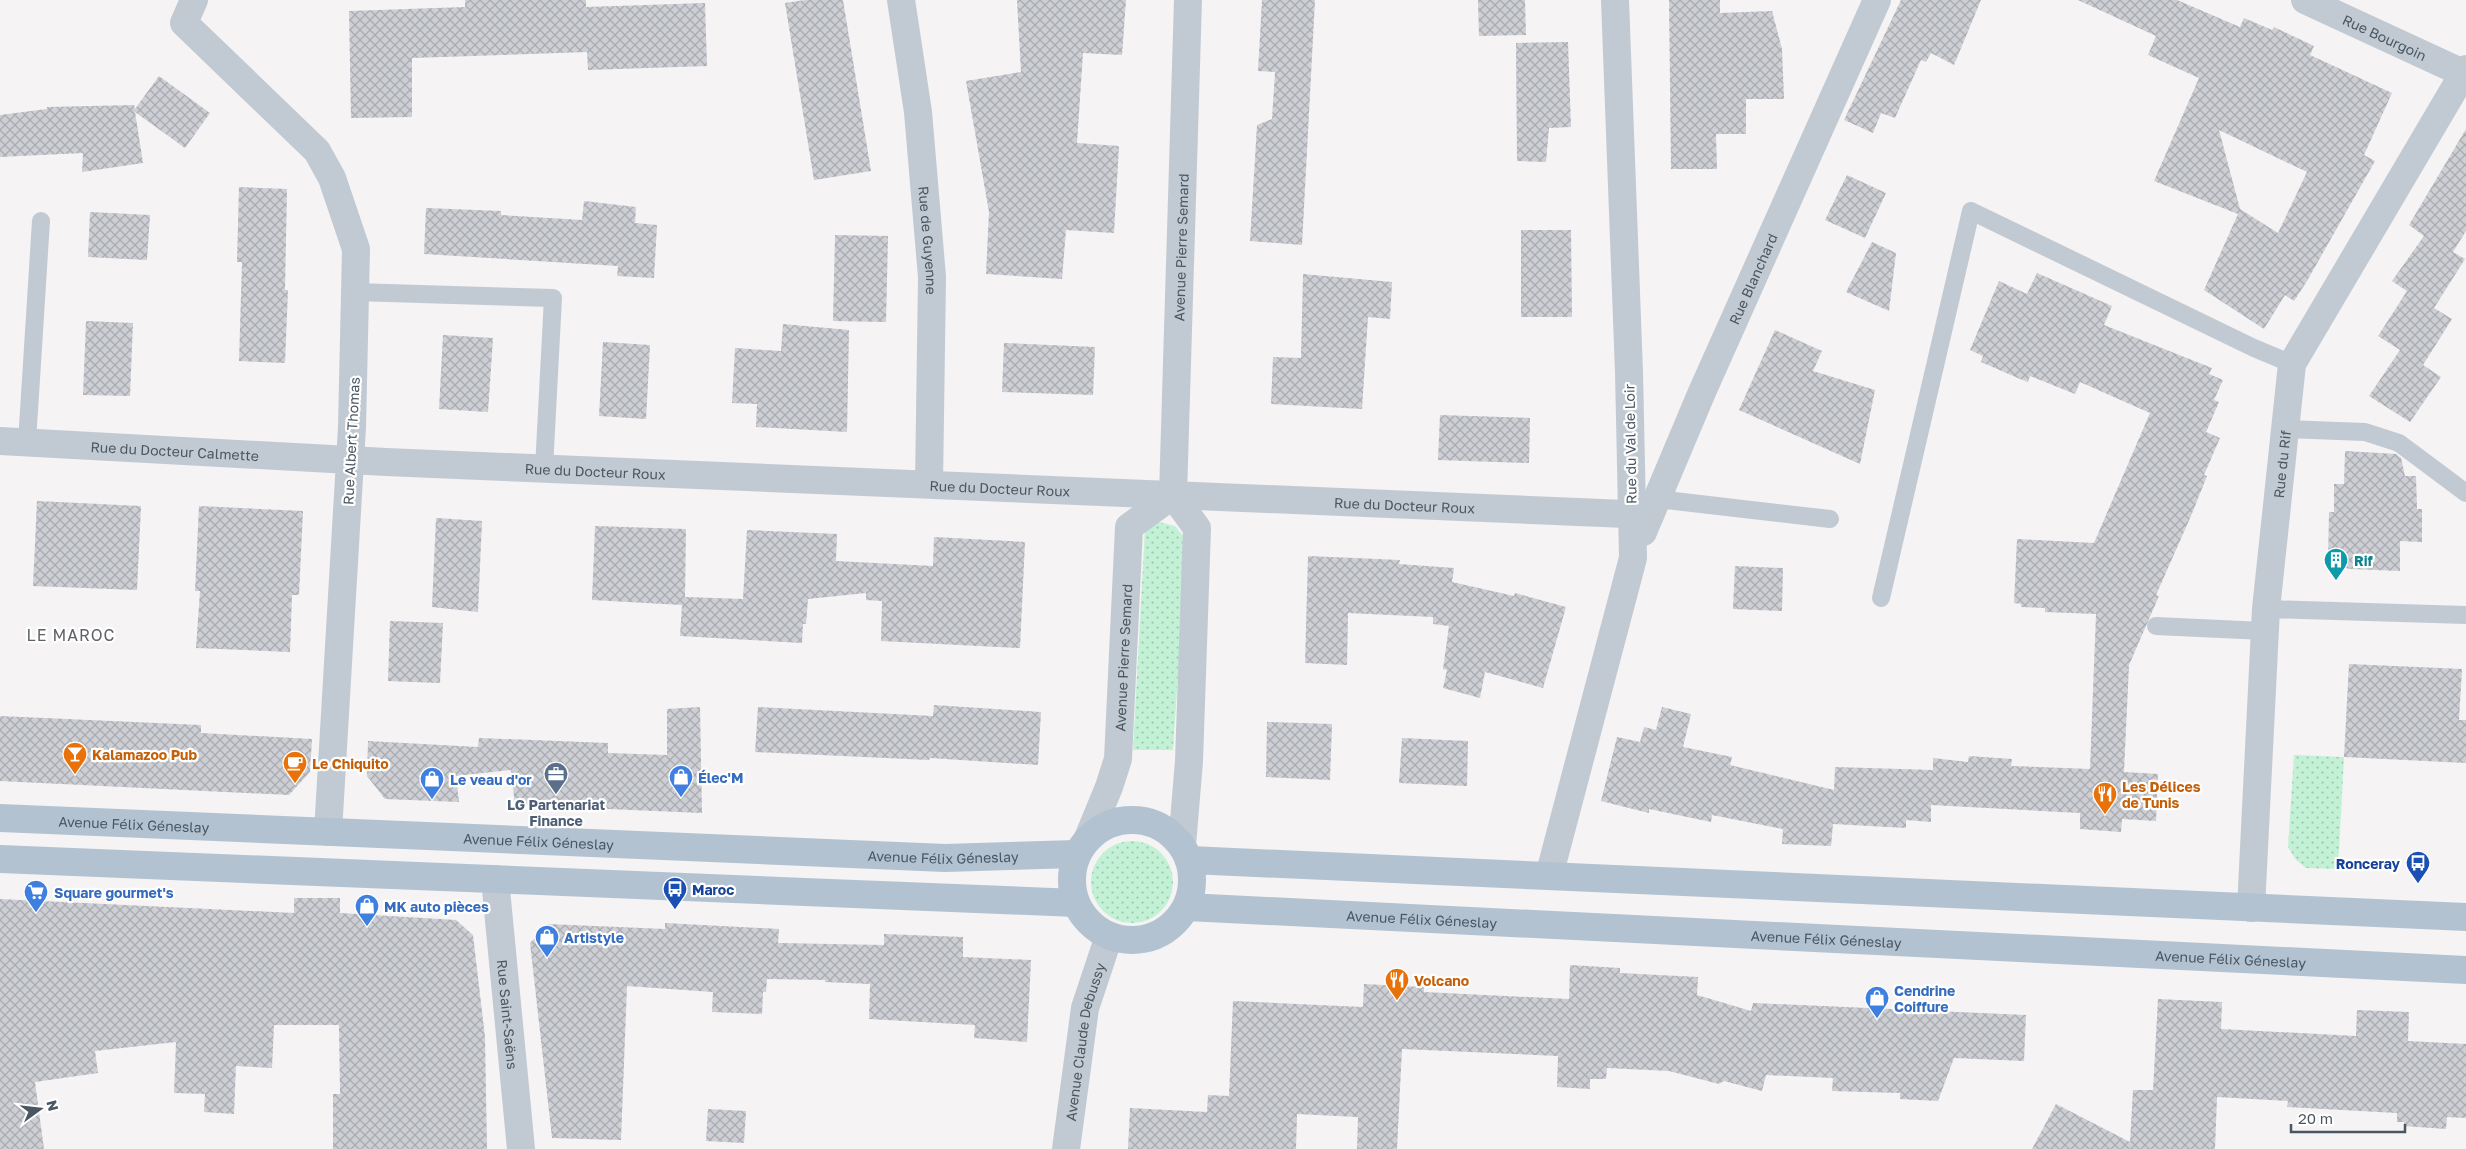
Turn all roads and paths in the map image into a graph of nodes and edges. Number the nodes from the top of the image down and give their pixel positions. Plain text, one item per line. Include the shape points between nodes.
1 (194, 0) edge
2 (901, 0) edge
3 (1188, 0) edge
4 (1615, 0) edge
5 (1877, 0) edge
6 (2305, 0) edge
7 (2465, 71) edge
8 (41, 221) dead end
9 (355, 292) junction
10 (2292, 364) junction
11 (2285, 429) junction
12 (0, 441) edge
13 (28, 442) junction
14 (351, 460) junction
15 (544, 468) junction
16 (929, 484) junction
17 (2466, 493) edge
18 (1173, 495) junction
19 (1646, 509) junction
20 (1830, 518) dead end
21 (1881, 598) dead end
22 (2466, 615) edge
23 (2265, 620) junction
24 (2156, 626) dead end
25 (0, 818) edge
26 (328, 832) junction
27 (1083, 846) junction
28 (1186, 853) junction
29 (0, 859) edge
30 (1548, 876) junction
31 (495, 879) junction
32 (1076, 903) junction
33 (1186, 907) junction
34 (2251, 908) junction
35 (2466, 917) edge
36 (1109, 936) junction
37 (2466, 970) edge
38 (522, 1149) edge
39 (1066, 1149) edge

1 - 9 street, Rue Albert Thomas via 184,23 317,151 332,178 356,249
2 - 16 street, Rue de Guyenne via 918,112 932,276
3 - 18 street, Avenue Pierre Semard
4 - 19 street, Rue du Val de Loir via 1629,372
5 - 19 street, Rue Blanchard via 1706,383
6 - 7 street, Rue Bourgoin
7 - 10 street, Rue du Rif
8 - 13 lane
9 - 14 street, Rue Albert Thomas
9 - 15 lane via 552,298
10 - 11 street, Rue du Rif
10 - 21 lane via 1971,211
11 - 17 lane via 2365,432 2399,443
11 - 23 street, Rue du Rif
12 - 13 street, Rue du Docteur Calmette
13 - 14 street, Rue du Docteur Calmette
14 - 15 street, Rue du Docteur Roux
14 - 26 street, Rue Albert Thomas
15 - 16 street, Rue du Docteur Roux
16 - 18 street, Rue du Docteur Roux
18 - 19 street, Rue du Docteur Roux
18 - 27 street, Avenue Pierre Semard via 1128,527 1118,760
18 - 28 street via 1197,528
19 - 20 lane, Rue du Docteur Roux
19 - 30 street, Rue du Val de Loir
22 - 23 lane
23 - 24 lane
23 - 34 street, Rue du Rif
25 - 26 main road, Avenue Félix Géneslay
26 - 27 main road, Avenue Félix Géneslay via 945,858
27 - 28 main road via 1105,825 1124,819 1145,820 1171,833
27 - 32 main road via 1071,875
28 - 30 main road
28 - 33 main road via 1193,886
29 - 31 main road
30 - 34 main road
31 - 32 main road
31 - 38 street, Rue Saint-Saëns
32 - 36 main road via 1090,924
33 - 36 main road via 1174,924 1155,937 1134,941
33 - 37 main road, Avenue Félix Géneslay
34 - 35 main road
36 - 39 street, Avenue Claude Debussy via 1085,1008

